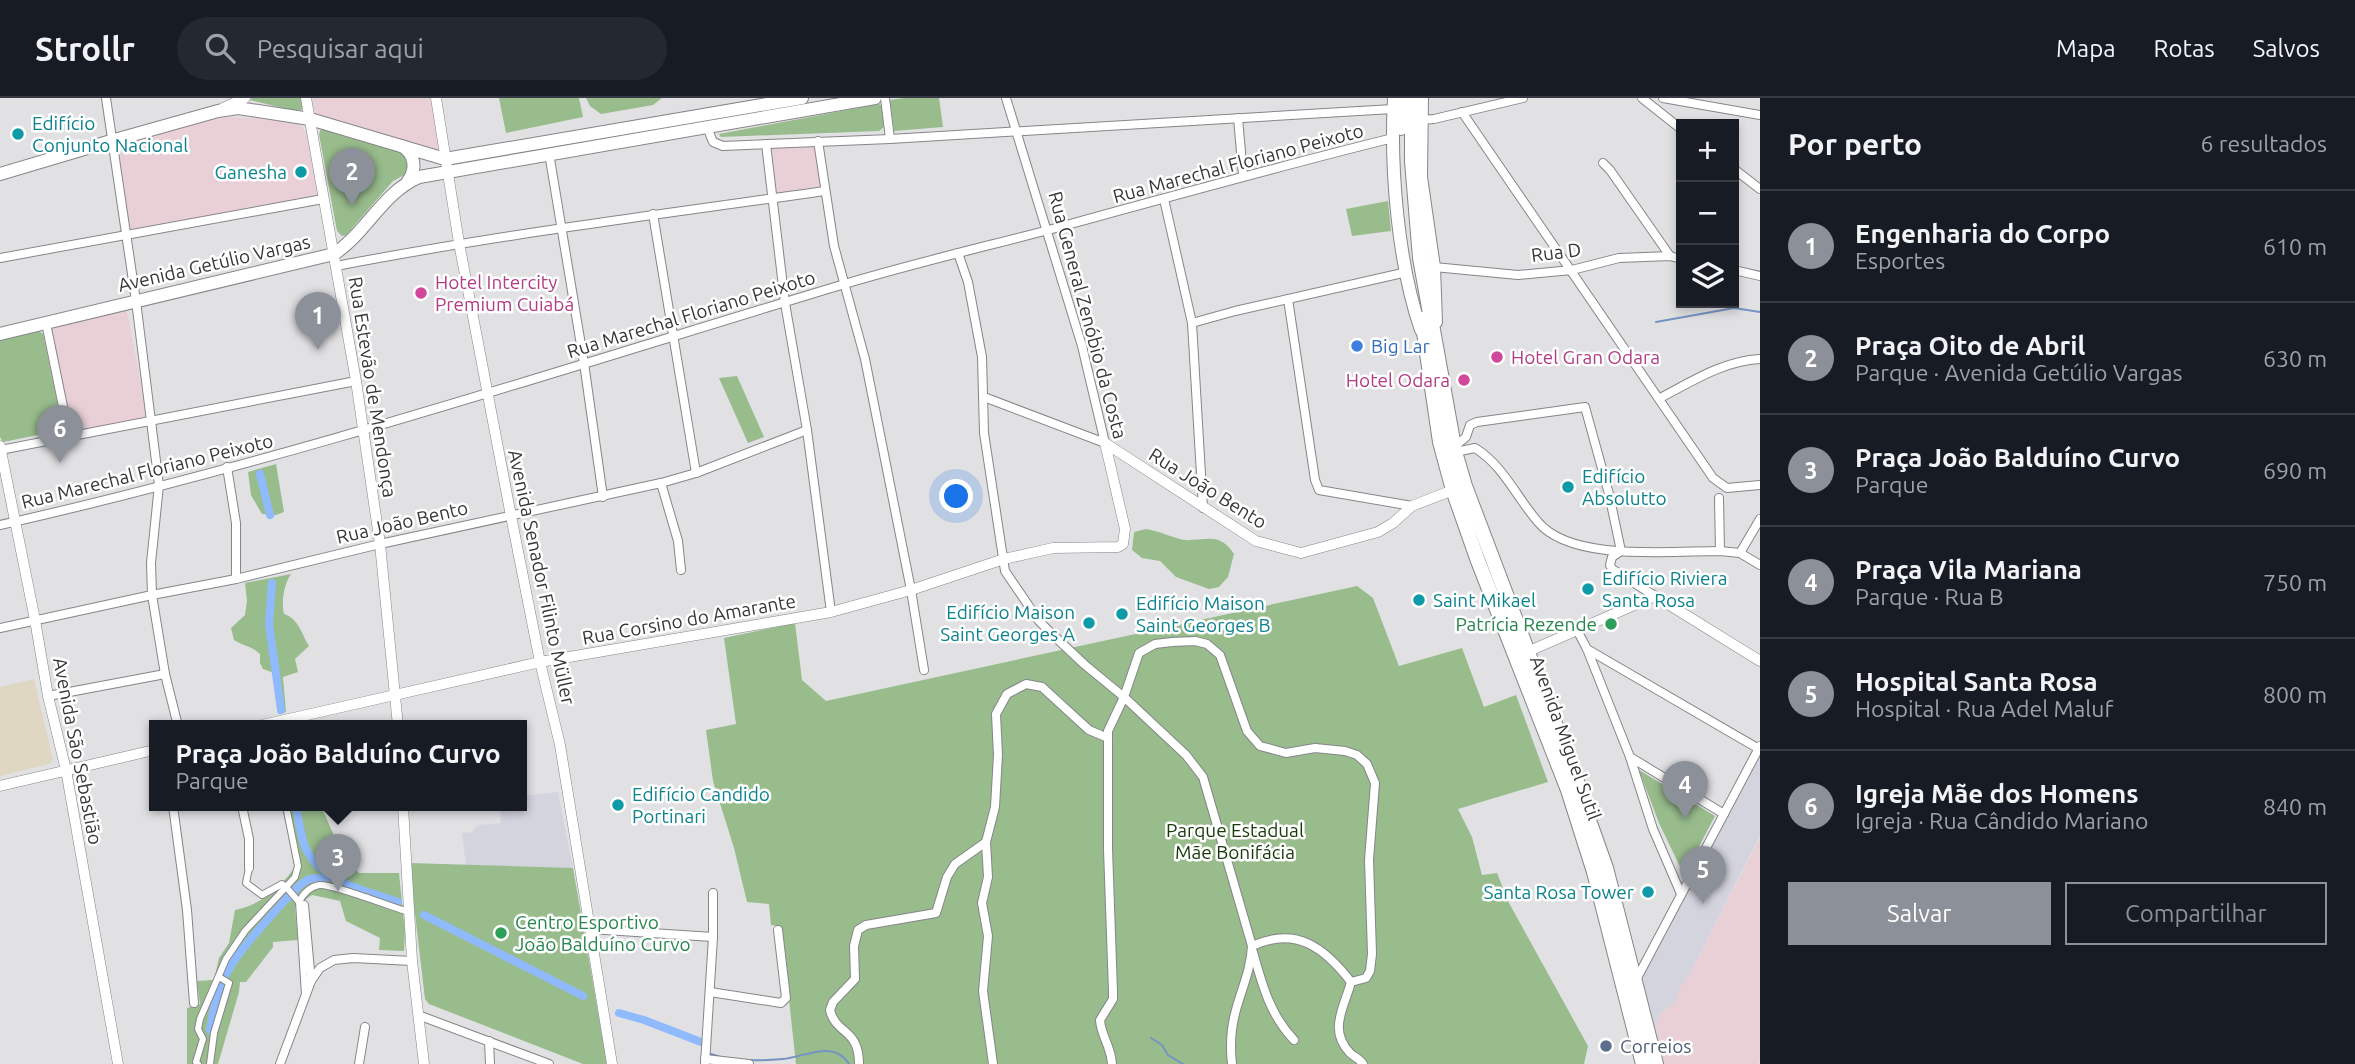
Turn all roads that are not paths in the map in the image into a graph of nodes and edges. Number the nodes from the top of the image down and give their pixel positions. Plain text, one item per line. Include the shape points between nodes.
1 (106, 98) edge
2 (245, 98) edge
3 (306, 98) edge
4 (436, 98) edge
5 (802, 98) edge
6 (876, 98) edge
7 (885, 98) edge
8 (1006, 98) edge
9 (1412, 98) edge
10 (1422, 98) edge
11 (1523, 98) edge
12 (1642, 98) edge
13 (1663, 98) edge
14 (1396, 102) edge
15 (218, 111) junction
16 (1462, 112) junction
17 (1760, 115) edge
18 (1238, 118) junction
19 (310, 119) junction
20 (1421, 120) junction
21 (1676, 125) edge
22 (707, 127) junction
23 (1016, 132) junction
24 (1393, 138) junction
25 (890, 139) junction
26 (111, 141) junction
27 (818, 141) junction
28 (766, 144) junction
29 (401, 145) junction
30 (549, 153) junction
31 (446, 165) junction
32 (1607, 166) dead end
33 (1739, 173) edge
34 (0, 174) edge
35 (1243, 175) junction
36 (408, 181) junction
37 (1758, 187) edge
38 (824, 191) junction
39 (772, 198) junction
40 (1164, 198) junction
41 (323, 199) junction
42 (653, 214) junction
43 (560, 227) junction
44 (1048, 230) junction
45 (125, 234) junction
46 (459, 243) junction
47 (958, 253) junction
48 (1670, 256) junction
49 (1676, 257) edge
50 (0, 258) edge
51 (335, 260) junction
52 (1434, 267) junction
53 (1572, 270) junction
54 (1739, 271) edge
55 (1407, 272) junction
56 (1760, 276) edge
57 (843, 285) junction
58 (1288, 299) junction
59 (136, 301) junction
60 (785, 303) junction
61 (46, 323) junction
62 (1192, 323) junction
63 (0, 334) edge
64 (674, 337) junction
65 (1431, 344) junction
66 (1760, 359) edge
67 (583, 363) junction
68 (356, 381) junction
69 (487, 393) junction
70 (984, 397) junction
71 (1660, 398) junction
72 (152, 419) junction
73 (363, 430) junction
74 (807, 430) junction
75 (69, 436) junction
76 (1105, 443) junction
77 (1459, 445) junction
78 (0, 448) edge
79 (1475, 448) junction
80 (227, 467) junction
81 (696, 473) junction
82 (662, 483) junction
83 (159, 485) junction
84 (1760, 485) edge
85 (1453, 490) junction
86 (603, 497) junction
87 (1719, 498) dead end
88 (1412, 506) junction
89 (1203, 508) junction
90 (510, 516) junction
91 (1760, 519) edge
92 (16, 521) junction
93 (0, 525) edge
94 (380, 544) junction
95 (1123, 544) joint
96 (1621, 551) junction
97 (1720, 551) junction
98 (1740, 553) junction
99 (1004, 559) junction
100 (1760, 565) edge
101 (681, 570) dead end
102 (236, 579) junction
103 (911, 590) junction
104 (152, 595) junction
105 (1655, 596) junction
106 (831, 612) junction
107 (36, 620) junction
108 (0, 628) edge
109 (1577, 630) junction
110 (1587, 649) junction
111 (1527, 652) junction
112 (1760, 661) edge
113 (540, 662) junction
114 (924, 670) dead end
115 (165, 674) junction
116 (395, 695) junction
117 (48, 696) junction
118 (1124, 697) junction
119 (176, 720) edge
120 (288, 720) edge
121 (397, 720) edge
122 (1108, 738) junction
123 (1759, 747) edge
124 (149, 751) edge
125 (1630, 757) junction
126 (66, 769) junction
127 (0, 786) edge
128 (174, 811) edge
129 (243, 811) edge
130 (287, 811) edge
131 (403, 811) edge
132 (1724, 814) junction
133 (986, 842) junction
134 (249, 868) joint
135 (713, 893) dead end
136 (1681, 894) junction
137 (294, 896) junction
138 (410, 912) junction
139 (590, 929) junction
140 (778, 930) dead end
141 (713, 937) junction
142 (1252, 946) junction
143 (412, 961) junction
144 (219, 977) junction
145 (1636, 980) junction
146 (311, 981) junction
147 (1351, 982) junction
148 (710, 992) junction
149 (305, 996) junction
150 (194, 1003) dead end
151 (418, 1016) junction
152 (366, 1027) dead end
153 (1294, 1040) dead end
154 (489, 1041) junction
155 (705, 1062) edge
156 (118, 1064) edge
157 (198, 1064) edge
158 (210, 1064) edge
159 (280, 1064) edge
160 (359, 1064) edge
161 (424, 1064) edge
162 (491, 1064) edge
163 (549, 1064) edge
164 (612, 1064) edge
165 (749, 1064) edge
166 (859, 1064) edge
167 (993, 1064) edge
168 (1112, 1064) edge
169 (1232, 1064) edge
170 (1363, 1064) edge
171 (1643, 1064) edge
172 (1656, 1064) edge

1 - 26 street
2 - 15 street
3 - 19 street, Rua Estevão de Mendonça
4 - 31 street, Avenida Senador Filinto Müller
5 - 31 main road
6 - 22 main road
7 - 25 street
8 - 23 street, Rua General Zenóbio da Costa
9 - 65 highway via 1412,161
10 - 20 main road, Avenida Miguel Sutil
11 - 16 street
12 - 21 street
13 - 17 street
14 - 18 street
14 - 24 main road, Avenida Miguel Sutil
14 - 65 highway
15 - 19 main road via 248,108
15 - 26 main road
16 - 20 street
16 - 53 street
18 - 23 street
18 - 35 street
19 - 29 main road
19 - 41 street, Rua Estevão de Mendonça
20 - 52 main road, Avenida Miguel Sutil via 1421,177
22 - 28 street via 710,139 719,145
22 - 30 main road
23 - 25 street
23 - 44 street, Rua General Zenóbio da Costa
24 - 35 street, Rua Marechal Floriano Peixoto
24 - 55 main road, Avenida Miguel Sutil
25 - 27 street
26 - 34 main road
26 - 45 street
27 - 28 street
27 - 38 street
28 - 39 street
29 - 31 main road
29 - 36 main road via 412,156 414,170
30 - 31 main road
30 - 43 street
31 - 36 main road
31 - 46 street, Avenida Senador Filinto Müller
32 - 48 street
33 - 37 street
35 - 40 street, Rua Marechal Floriano Peixoto
36 - 51 main road, Avenida Getúlio Vargas
38 - 39 street
38 - 57 street
39 - 42 street
39 - 60 street
40 - 44 street, Rua Marechal Floriano Peixoto
40 - 62 street
41 - 45 street
41 - 51 street, Rua Estevão de Mendonça
42 - 43 street
42 - 64 street
43 - 46 street
43 - 67 street
44 - 47 street, Rua Marechal Floriano Peixoto
44 - 76 street, Rua General Zenóbio da Costa
45 - 50 street
45 - 59 street
46 - 51 street
46 - 69 street, Avenida Senador Filinto Müller
47 - 57 street, Rua Marechal Floriano Peixoto
47 - 70 street via 980,345
48 - 49 street, Rua D
48 - 53 street, Rua D via 1619,258
51 - 59 main road, Avenida Getúlio Vargas
51 - 68 street, Rua Estevão de Mendonça
52 - 53 street, Rua D via 1518,275
52 - 65 main road, Avenida Miguel Sutil
53 - 71 street
54 - 56 street
55 - 58 street
55 - 65 main road, Avenida Miguel Sutil via 1414,309
57 - 60 street, Rua Marechal Floriano Peixoto
57 - 103 street via 866,359
58 - 62 street
58 - 88 street via 1319,490
59 - 61 main road, Avenida Getúlio Vargas
59 - 72 street
60 - 64 street, Rua Marechal Floriano Peixoto
60 - 74 street
61 - 63 main road, Avenida Getúlio Vargas
61 - 75 street
62 - 89 street
64 - 67 street, Rua Marechal Floriano Peixoto
64 - 81 street
65 - 77 highway, Avenida Miguel Sutil
65 - 85 highway, Avenida Miguel Sutil via 1440,443
66 - 71 street via 1724,365
67 - 69 street, Rua Marechal Floriano Peixoto
67 - 86 street
68 - 72 street
68 - 73 street, Rua Estevão de Mendonça
69 - 73 street, Rua Marechal Floriano Peixoto
69 - 90 street, Avenida Senador Filinto Müller
70 - 76 street, Rua João Bento
70 - 99 street via 984,433
71 - 84 street via 1713,478 1727,488
72 - 75 street
72 - 83 street
73 - 80 street, Rua Marechal Floriano Peixoto
73 - 94 street, Rua Estevão de Mendonça
74 - 81 street, Rua João Bento
74 - 106 street
75 - 78 street
76 - 89 street, Rua João Bento
76 - 95 street, Rua General Zenóbio da Costa via 1125,529
77 - 79 street
77 - 79 street
77 - 96 street via 1477,422 1585,407
77 - 111 highway, Avenida Miguel Sutil via 1465,486
78 - 92 street, Avenida São Sebastião
79 - 96 street via 1505,475 1542,528 1553,536 1588,549
80 - 83 street, Rua Marechal Floriano Peixoto
80 - 102 street via 236,523
81 - 82 street, Rua João Bento
82 - 86 street, Rua João Bento
82 - 101 street
83 - 92 street, Rua Marechal Floriano Peixoto
83 - 104 street
85 - 88 street, Rua João Bento
85 - 171 highway, Avenida Miguel Sutil via 1568,790
86 - 90 street, Rua João Bento
87 - 97 street
88 - 89 street, Rua João Bento via 1378,532 1301,553 1256,541
90 - 94 street, Rua João Bento
90 - 113 street, Avenida Senador Filinto Müller
91 - 98 street
92 - 93 street, Rua Marechal Floriano Peixoto
92 - 107 street, Avenida São Sebastião
94 - 102 street, Rua João Bento
94 - 116 street, Rua Estevão de Mendonça
95 - 99 street, Rua Corsino do Amarante via 1053,548
96 - 97 street
96 - 105 street via 1612,556 1612,569
97 - 98 street
98 - 100 street
99 - 103 street, Rua Corsino do Amarante
99 - 118 street via 1008,577 1039,621
102 - 104 street, Rua João Bento
103 - 106 street, Rua Corsino do Amarante
103 - 114 street
104 - 107 street, Rua João Bento
104 - 115 street
105 - 109 street
105 - 112 street
106 - 113 street, Rua Corsino do Amarante
107 - 108 street, Rua João Bento
107 - 117 street, Avenida São Sebastião
109 - 110 street
109 - 111 street
110 - 123 street
110 - 125 street
111 - 145 highway, Avenida Miguel Sutil via 1606,868
113 - 116 street, Rua Corsino do Amarante
113 - 139 street, Avenida Senador Filinto Müller via 560,745
115 - 117 street
115 - 119 street
116 - 120 street, Rua Corsino do Amarante
116 - 121 street, Rua Estevão de Mendonça
117 - 126 street, Avenida São Sebastião
118 - 122 street
118 - 142 street via 1203,777
118 - 147 street via 1139,653 1147,646 1208,644 1220,655 1247,731 1260,747 1286,753 1315,748 1345,751 1367,764 1375,783 1368,860 1370,971 1362,981
122 - 133 street via 1089,730 1042,687 1026,684 1007,694 996,715 995,807
122 - 168 street via 1114,992 1100,1020
123 - 132 street
124 - 126 street
125 - 132 street
125 - 136 street via 1653,829
126 - 127 street
126 - 156 street, Avenida São Sebastião
128 - 150 street
129 - 134 street
130 - 137 street via 298,866
131 - 138 street
132 - 136 street
133 - 166 street via 955,864 936,913 866,925 855,934 855,979 830,1010 855,1041
133 - 167 street via 988,877 982,903 988,936 983,991
134 - 137 street via 246,883 262,895 282,884
135 - 141 street
136 - 145 street
137 - 138 street via 326,885
137 - 144 street via 245,931
137 - 146 street
137 - 149 street
138 - 143 street
139 - 141 street
139 - 164 street, Avenida Senador Filinto Müller
140 - 148 street via 784,1001
141 - 148 street
142 - 147 street via 1270,938 1309,944 1325,952
142 - 153 street via 1279,1024
142 - 169 street via 1236,1011
143 - 146 street via 334,960 320,968
143 - 151 street
144 - 157 street via 200,1019 203,1039
144 - 158 street via 229,983
145 - 172 highway, Avenida Miguel Sutil
146 - 149 street
147 - 170 street via 1337,1031
148 - 155 street
149 - 159 street
151 - 154 street
151 - 161 street
152 - 160 street
154 - 162 street
154 - 163 street
155 - 165 street

